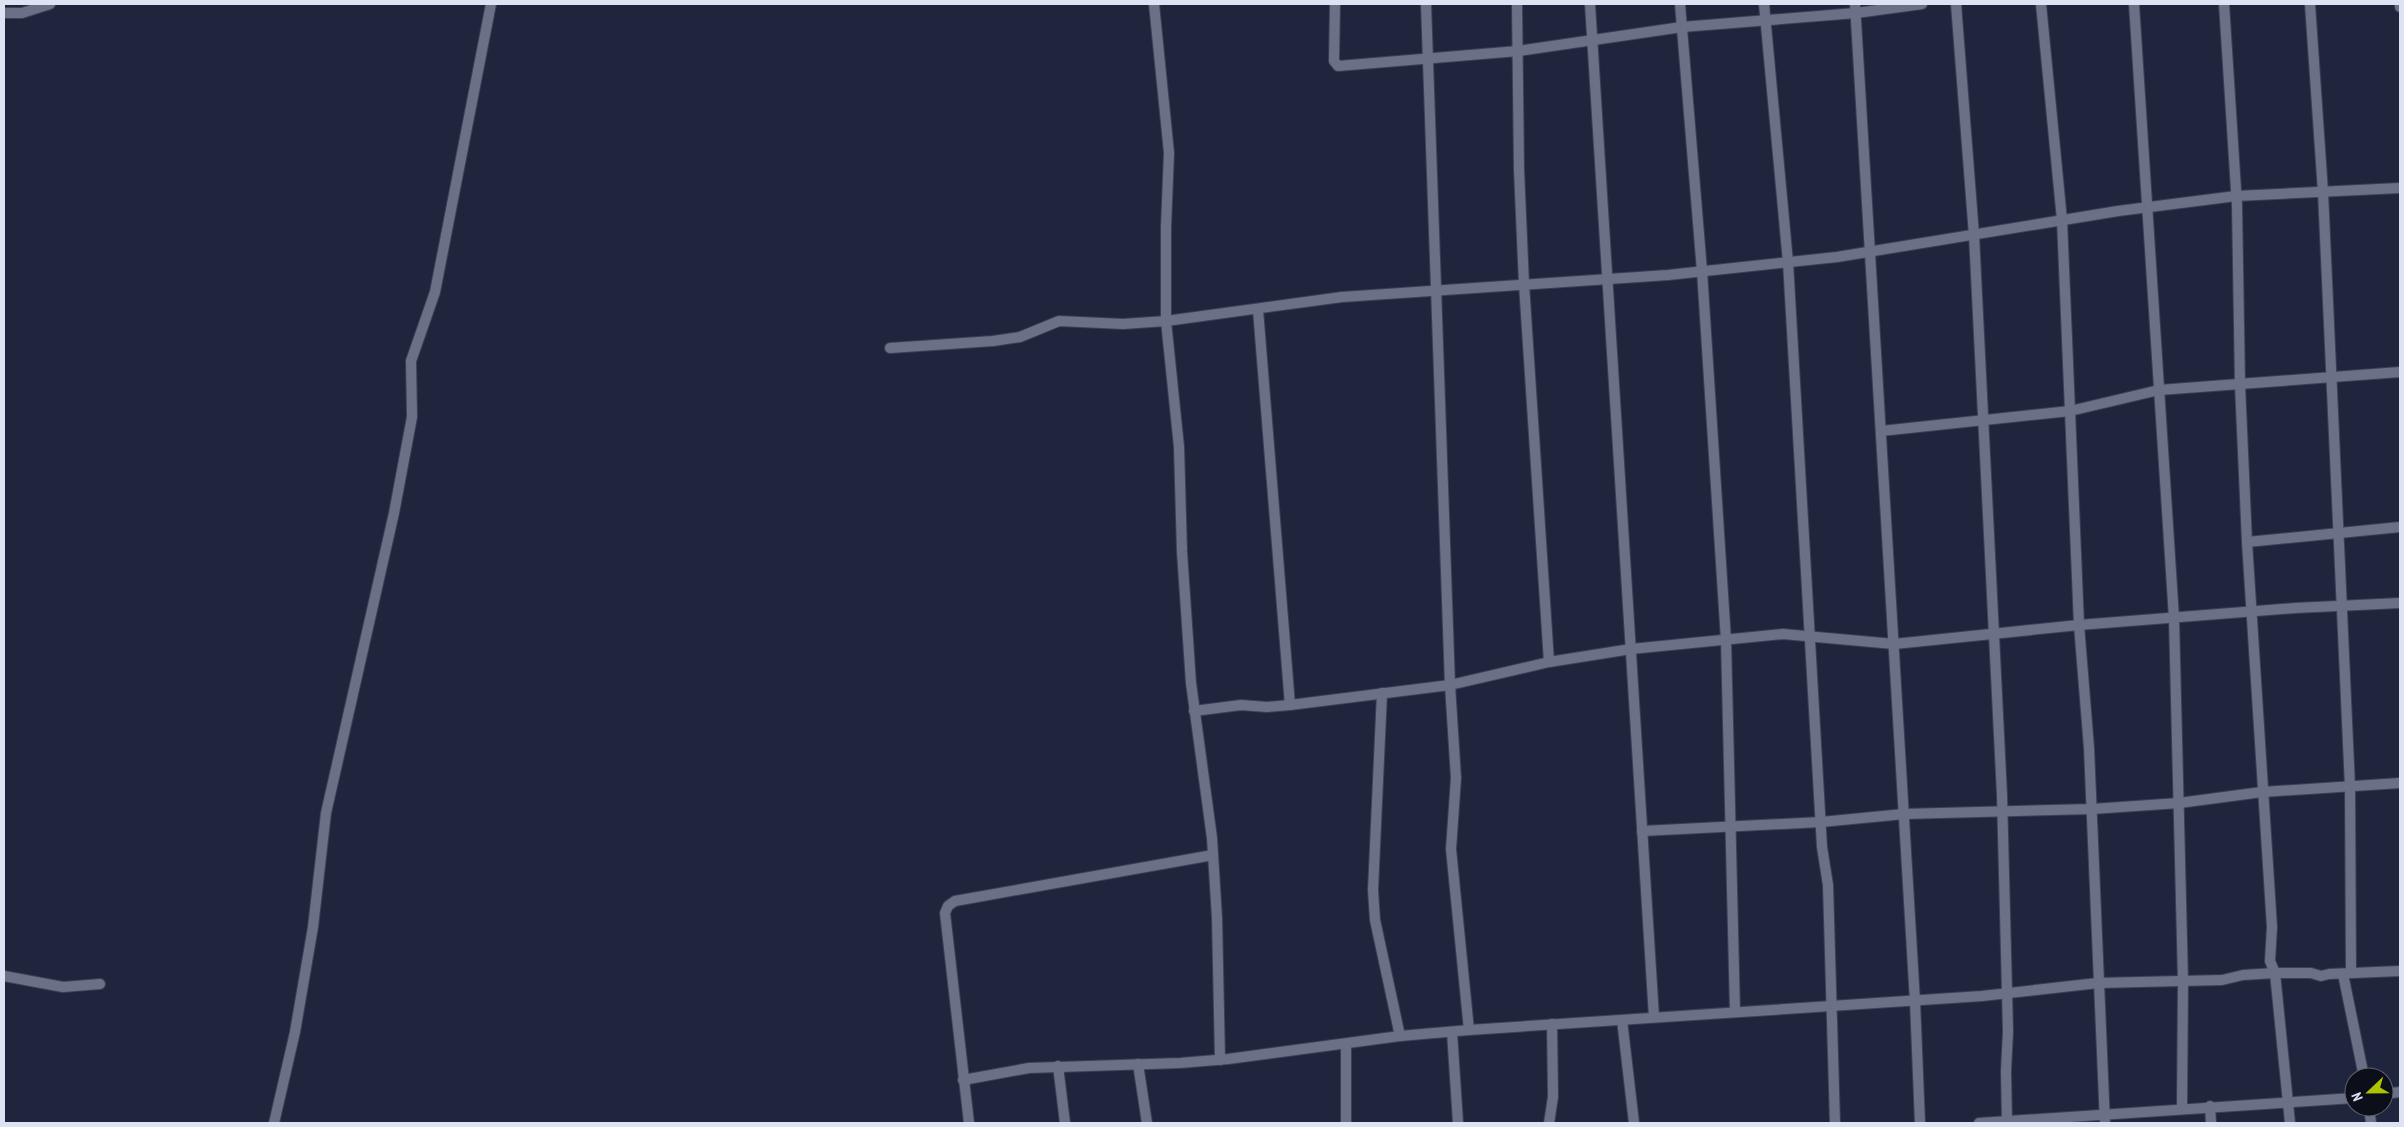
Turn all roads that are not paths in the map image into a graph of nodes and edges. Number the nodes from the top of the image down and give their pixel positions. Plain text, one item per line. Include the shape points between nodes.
1 (50, 4) edge
2 (491, 4) edge
3 (1154, 4) edge
4 (1335, 4) edge
5 (1426, 4) edge
6 (1517, 4) edge
7 (1590, 4) edge
8 (1680, 4) edge
9 (1764, 4) edge
10 (1922, 4) edge
11 (1956, 4) edge
12 (2041, 4) edge
13 (2134, 4) edge
14 (2224, 4) edge
15 (2310, 4) edge
16 (1855, 8) edge
17 (4, 13) edge
18 (1766, 20) junction
19 (1682, 28) junction
20 (1592, 40) junction
21 (1518, 50) junction
22 (1427, 57) junction
23 (2400, 188) edge
24 (2323, 192) junction
25 (2236, 196) junction
26 (2147, 207) junction
27 (2062, 220) junction
28 (1974, 235) junction
29 (1870, 253) junction
30 (1788, 262) junction
31 (1702, 271) junction
32 (1607, 278) junction
33 (1524, 284) junction
34 (1435, 289) junction
35 (1258, 310) junction
36 (1166, 321) junction
37 (890, 348) dead end
38 (2400, 372) edge
39 (2332, 377) junction
40 (2240, 385) junction
41 (2159, 390) junction
42 (2070, 411) junction
43 (1983, 421) junction
44 (1881, 431) junction
45 (2400, 527) edge
46 (2338, 534) junction
47 (2247, 542) junction
48 (2400, 603) edge
49 (2341, 605) junction
50 (2252, 611) junction
51 (2174, 618) junction
52 (2079, 625) junction
53 (1992, 634) junction
54 (1809, 636) junction
55 (1726, 640) junction
56 (1894, 644) junction
57 (1631, 649) junction
58 (1549, 662) junction
59 (1450, 685) junction
60 (1382, 693) junction
61 (1290, 705) junction
62 (1194, 711) junction
63 (2400, 783) edge
64 (2350, 786) junction
65 (2262, 792) junction
66 (2179, 803) junction
67 (2092, 809) junction
68 (2002, 812) junction
69 (1904, 814) junction
70 (1821, 822) junction
71 (1732, 826) junction
72 (1642, 830) junction
73 (1213, 855) junction
74 (2400, 971) edge
75 (2347, 973) junction
76 (2275, 974) junction
77 (4, 976) edge
78 (2183, 981) junction
79 (2098, 983) junction
80 (100, 984) dead end
81 (2008, 992) junction
82 (1915, 1001) junction
83 (1833, 1006) junction
84 (1735, 1012) junction
85 (1654, 1017) junction
86 (1622, 1020) junction
87 (1552, 1024) junction
88 (1468, 1030) junction
89 (1452, 1032) junction
90 (1400, 1036) junction
91 (1346, 1045) junction
92 (1220, 1060) junction
93 (1138, 1064) junction
94 (1058, 1066) junction
95 (2362, 1067) edge
96 (963, 1080) junction
97 (2344, 1099) edge
98 (2290, 1103) junction
99 (2210, 1106) junction
100 (2182, 1109) junction
101 (2105, 1119) edge
102 (274, 1123) edge
103 (969, 1123) edge
104 (1065, 1123) edge
105 (1147, 1123) edge
106 (1346, 1123) edge
107 (1458, 1123) edge
108 (1549, 1123) edge
109 (1634, 1123) edge
110 (1835, 1123) edge
111 (1920, 1123) edge
112 (1979, 1123) edge
113 (2007, 1123) edge
114 (2211, 1123) edge
115 (2290, 1123) edge

1 - 17 street via 22,13
2 - 102 street via 435,292 411,361 412,418 388,540 326,813 313,927 295,1032
3 - 36 street via 1169,153
4 - 22 street via 1334,61 1338,66
5 - 22 street
6 - 21 street
7 - 20 street
8 - 19 street
9 - 18 street
10 - 16 street
11 - 28 street
12 - 27 street
13 - 26 street
14 - 25 street
15 - 24 street
16 - 18 street
16 - 29 street
18 - 19 street
18 - 30 street
19 - 20 street
19 - 31 street
20 - 21 street
20 - 32 street
21 - 22 street
21 - 33 street
22 - 34 street
23 - 24 street
24 - 25 street
24 - 39 street
25 - 26 street
25 - 40 street
26 - 27 street
26 - 41 street
27 - 28 street
27 - 42 street
28 - 29 street
28 - 43 street
29 - 30 street
29 - 44 street
30 - 31 street
30 - 54 street
31 - 32 street
31 - 55 street
32 - 33 street
32 - 57 street
33 - 34 street
33 - 58 street
34 - 35 street via 1342,297
34 - 59 street
35 - 36 street
35 - 61 street
36 - 37 street via 1123,324 1059,321 1020,337 994,342
36 - 62 street via 1179,447 1182,552
38 - 39 street
39 - 40 street
39 - 46 street
40 - 41 street
40 - 47 street
41 - 42 street
41 - 51 street
42 - 43 street
42 - 52 street
43 - 44 street
43 - 53 street
44 - 56 street
45 - 46 street
46 - 47 street
46 - 49 street
47 - 50 street
48 - 49 street
49 - 50 street
49 - 64 street
50 - 51 street
50 - 65 street
51 - 52 street
51 - 66 street
52 - 53 street
52 - 67 street
53 - 56 street
53 - 68 street
54 - 55 street via 1783,634
54 - 56 street
54 - 70 street
55 - 57 street
55 - 71 street
56 - 69 street
57 - 58 street
57 - 72 street
58 - 59 street
59 - 60 street
59 - 88 street via 1456,778 1451,849
60 - 61 street
60 - 90 street via 1375,920
61 - 62 street via 1241,705
62 - 73 street
63 - 64 street
64 - 65 street
64 - 75 street
65 - 66 street
65 - 76 street via 2272,927 2270,961
66 - 67 street
66 - 78 street
67 - 68 street
67 - 79 street
68 - 69 street
68 - 81 street
69 - 70 street
69 - 82 street
70 - 71 street
70 - 83 street via 1828,885
71 - 72 street
71 - 84 street
72 - 85 street
73 - 92 street
73 - 96 street via 1025,887 955,901 948,906 945,912
74 - 75 street
75 - 76 street via 2322,976 2311,973
75 - 95 street
76 - 78 street
76 - 98 street
77 - 80 street via 63,987
78 - 79 street
78 - 100 street
79 - 81 street
79 - 101 street
81 - 82 street
81 - 113 street
82 - 83 street
82 - 111 street
83 - 84 street
83 - 110 street
84 - 85 street
85 - 86 street
86 - 87 street
86 - 109 street
87 - 88 street
87 - 108 street via 1554,1097
88 - 89 street
89 - 90 street
89 - 107 street
90 - 91 street
91 - 92 street
91 - 106 street
92 - 93 street
93 - 94 street
93 - 105 street
94 - 96 street via 1004,1071
94 - 104 street
96 - 103 street
97 - 98 street
98 - 99 street
98 - 115 street
99 - 100 street
99 - 114 street
100 - 101 street
101 - 113 street
112 - 113 street

